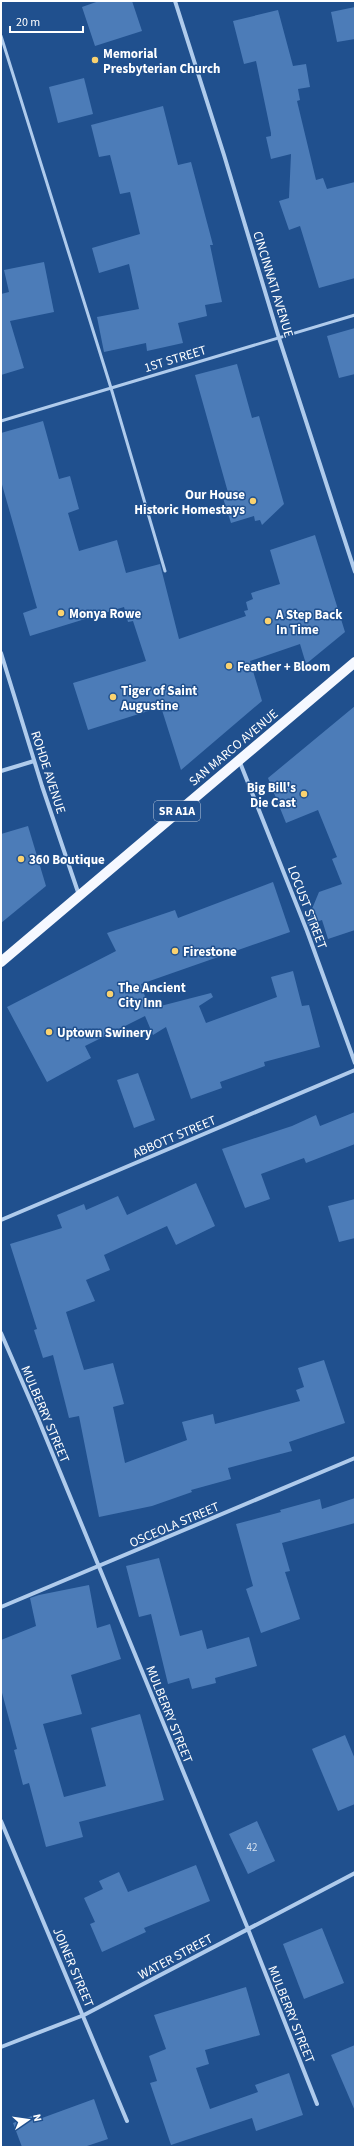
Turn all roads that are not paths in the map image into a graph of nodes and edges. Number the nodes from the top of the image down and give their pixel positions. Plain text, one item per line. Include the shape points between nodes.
1 (175, 1) edge
2 (1, 36) edge
3 (355, 315) edge
4 (279, 338) junction
5 (110, 388) junction
6 (1, 421) edge
7 (164, 571) dead end
8 (355, 572) edge
9 (1, 653) edge
10 (355, 662) edge
11 (239, 760) junction
12 (34, 761) junction
13 (1, 771) edge
14 (80, 896) junction
15 (1, 962) edge
16 (355, 1063) edge
17 (355, 1070) edge
18 (1, 1220) edge
19 (1, 1333) edge
20 (355, 1458) edge
21 (99, 1567) junction
22 (1, 1607) edge
23 (1, 1821) edge
24 (355, 1873) edge
25 (248, 1930) junction
26 (84, 2015) junction
27 (1, 2047) edge
28 (317, 2104) dead end
29 (127, 2121) dead end

1 - 4 street, CINCINNATI AVENUE
2 - 5 lane
3 - 4 lane, 1ST STREET
4 - 5 lane, 1ST STREET
4 - 8 street, CINCINNATI AVENUE
5 - 6 lane, 1ST STREET
5 - 7 lane
9 - 12 street, ROHDE AVENUE
10 - 11 main road, SAN MARCO AVENUE / SR A1A
11 - 14 main road, SAN MARCO AVENUE / SR A1A
11 - 16 street, LOCUST STREET via 307,931
12 - 13 street
12 - 14 street, ROHDE AVENUE
14 - 15 main road, SAN MARCO AVENUE / SR A1A
17 - 18 street, ABBOTT STREET
19 - 21 street, MULBERRY STREET
20 - 21 street, OSCEOLA STREET
21 - 22 street, OSCEOLA STREET
21 - 25 street, MULBERRY STREET
23 - 26 street, JOINER STREET
24 - 25 street, WATER STREET
25 - 26 street, WATER STREET
25 - 28 street, MULBERRY STREET
26 - 27 street, WATER STREET
26 - 29 street, JOINER STREET

